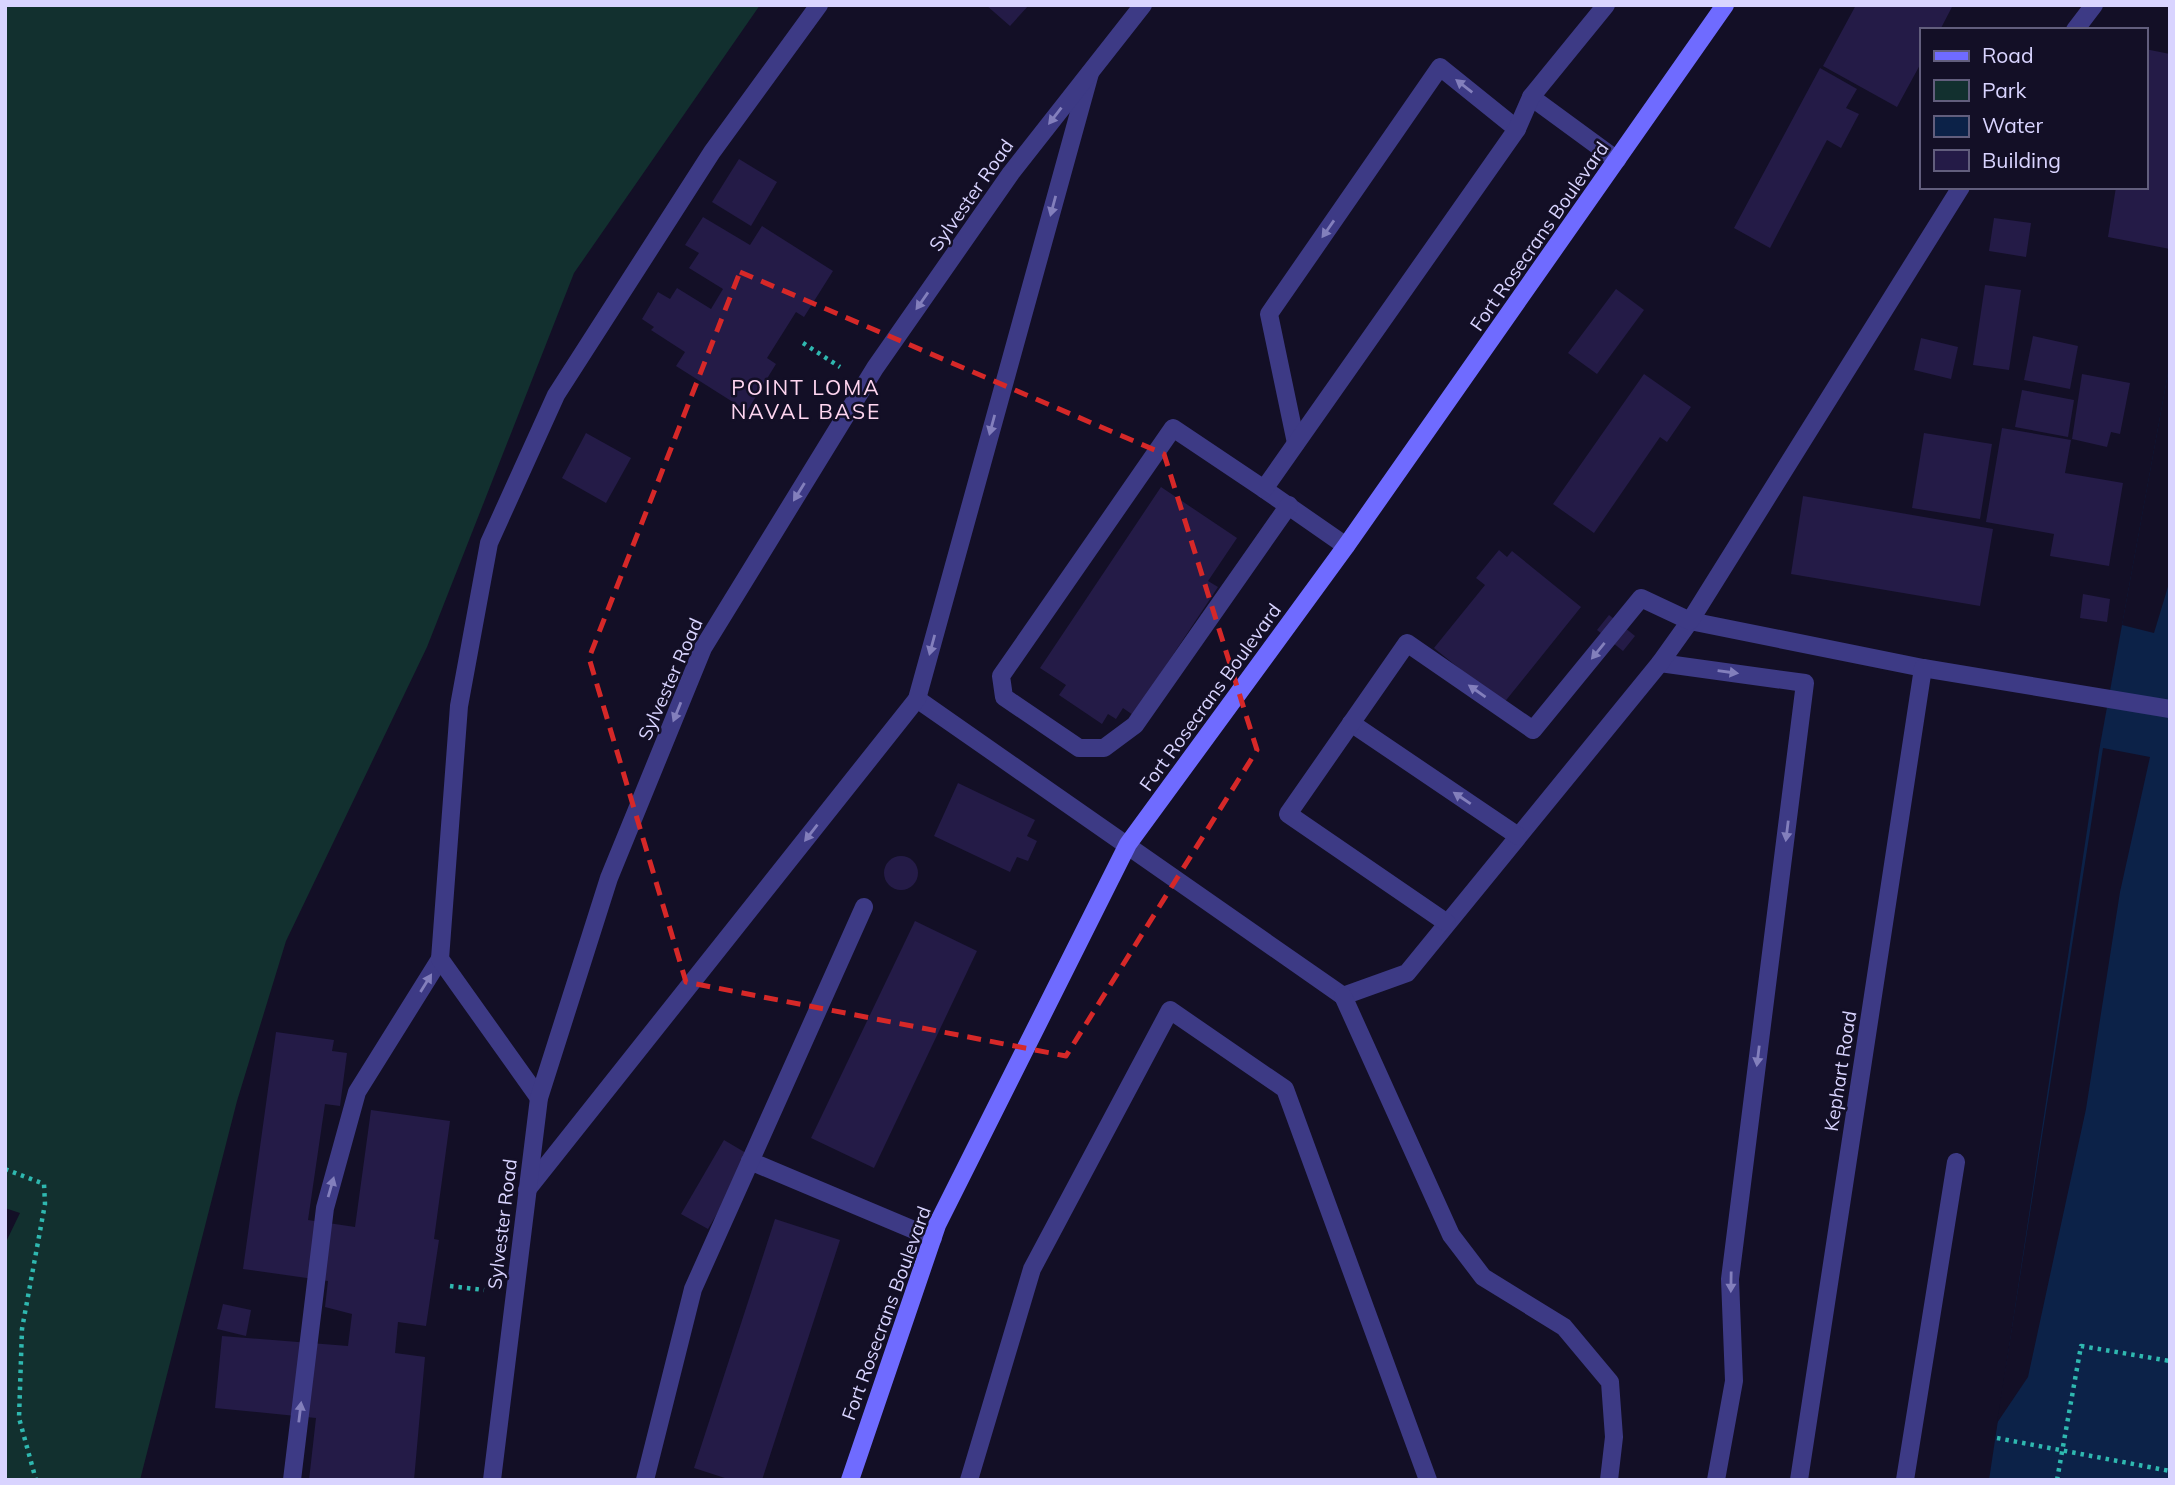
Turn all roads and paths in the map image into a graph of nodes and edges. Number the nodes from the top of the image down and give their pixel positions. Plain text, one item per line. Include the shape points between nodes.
1 (819, 5) edge
2 (1143, 5) edge
3 (1606, 5) edge
4 (1725, 5) edge
5 (2094, 5) edge
6 (2077, 28) edge
7 (1090, 69) junction
8 (1531, 97) junction
9 (1517, 129) junction
10 (1618, 160) junction
11 (1960, 189) edge
12 (803, 343) dead end
13 (866, 384) junction
14 (1296, 443) junction
15 (1265, 489) junction
16 (1289, 505) junction
17 (1346, 546) junction
18 (1690, 621) junction
19 (1660, 663) junction
20 (1923, 668) junction
21 (917, 699) junction
22 (2170, 709) edge
23 (1351, 723) junction
24 (1518, 836) junction
25 (1128, 844) junction
26 (864, 907) dead end
27 (1447, 923) junction
28 (440, 959) junction
29 (1343, 996) junction
30 (539, 1098) junction
31 (750, 1161) junction
32 (1956, 1162) dead end
33 (5, 1169) edge
34 (527, 1190) junction
35 (933, 1238) junction
36 (450, 1286) dead end
37 (493, 1291) dead end
38 (2170, 1362) edge
39 (1997, 1438) dead end
40 (2063, 1450) junction
41 (2170, 1471) edge
42 (36, 1480) edge
43 (292, 1480) edge
44 (492, 1480) edge
45 (645, 1480) edge
46 (849, 1480) edge
47 (969, 1480) edge
48 (1428, 1480) edge
49 (1609, 1480) edge
50 (1716, 1480) edge
51 (1799, 1480) edge
52 (1905, 1480) edge
53 (2057, 1480) edge

1 - 28 street via 712,152 556,395 489,543 459,706
2 - 7 street, Sylvester Road
3 - 8 street
4 - 10 street, Fort Rosecrans Boulevard
5 - 6 street
7 -> 13 street, Sylvester Road via 1011,173
7 -> 21 street
8 - 9 street
8 - 10 street
9 - 14 street
9 -> 14 street via 1440,67 1269,314
10 - 17 street, Fort Rosecrans Boulevard
11 - 18 street
12 - 13 path
13 -> 30 street, Sylvester Road via 703,648 609,878
14 - 15 street
15 - 16 street
15 - 16 street via 1172,428 1001,676 1004,697 1079,748 1104,748 1135,725
16 - 17 street
17 - 25 street, Fort Rosecrans Boulevard
18 - 19 street
18 - 20 street
18 -> 23 street via 1641,597 1534,730 1407,643
19 - 24 street
19 -> 50 street via 1805,683 1730,1279 1734,1381
20 - 22 street
20 - 51 street, Kephart Road
21 - 25 street
21 -> 34 street
24 -> 23 street
23 - 27 street via 1288,814
24 - 27 street
25 - 29 street
25 - 35 street, Fort Rosecrans Boulevard
26 - 31 street
27 - 29 street via 1407,972
28 - 30 street
43 -> 28 street via 324,1208 357,1091
29 - 49 street via 1451,1236 1483,1277 1564,1327 1610,1382 1614,1437
30 - 34 street, Sylvester Road
31 - 35 street
31 - 45 street via 693,1289
32 - 52 street
33 - 42 path via 44,1184 45,1204 22,1329 19,1405
34 - 44 street, Sylvester Road
35 - 46 street, Fort Rosecrans Boulevard
36 - 37 path
38 - 40 path via 2081,1346
39 - 40 path
40 - 41 path
40 - 53 path
47 - 48 street via 1032,1269 1170,1010 1284,1089

